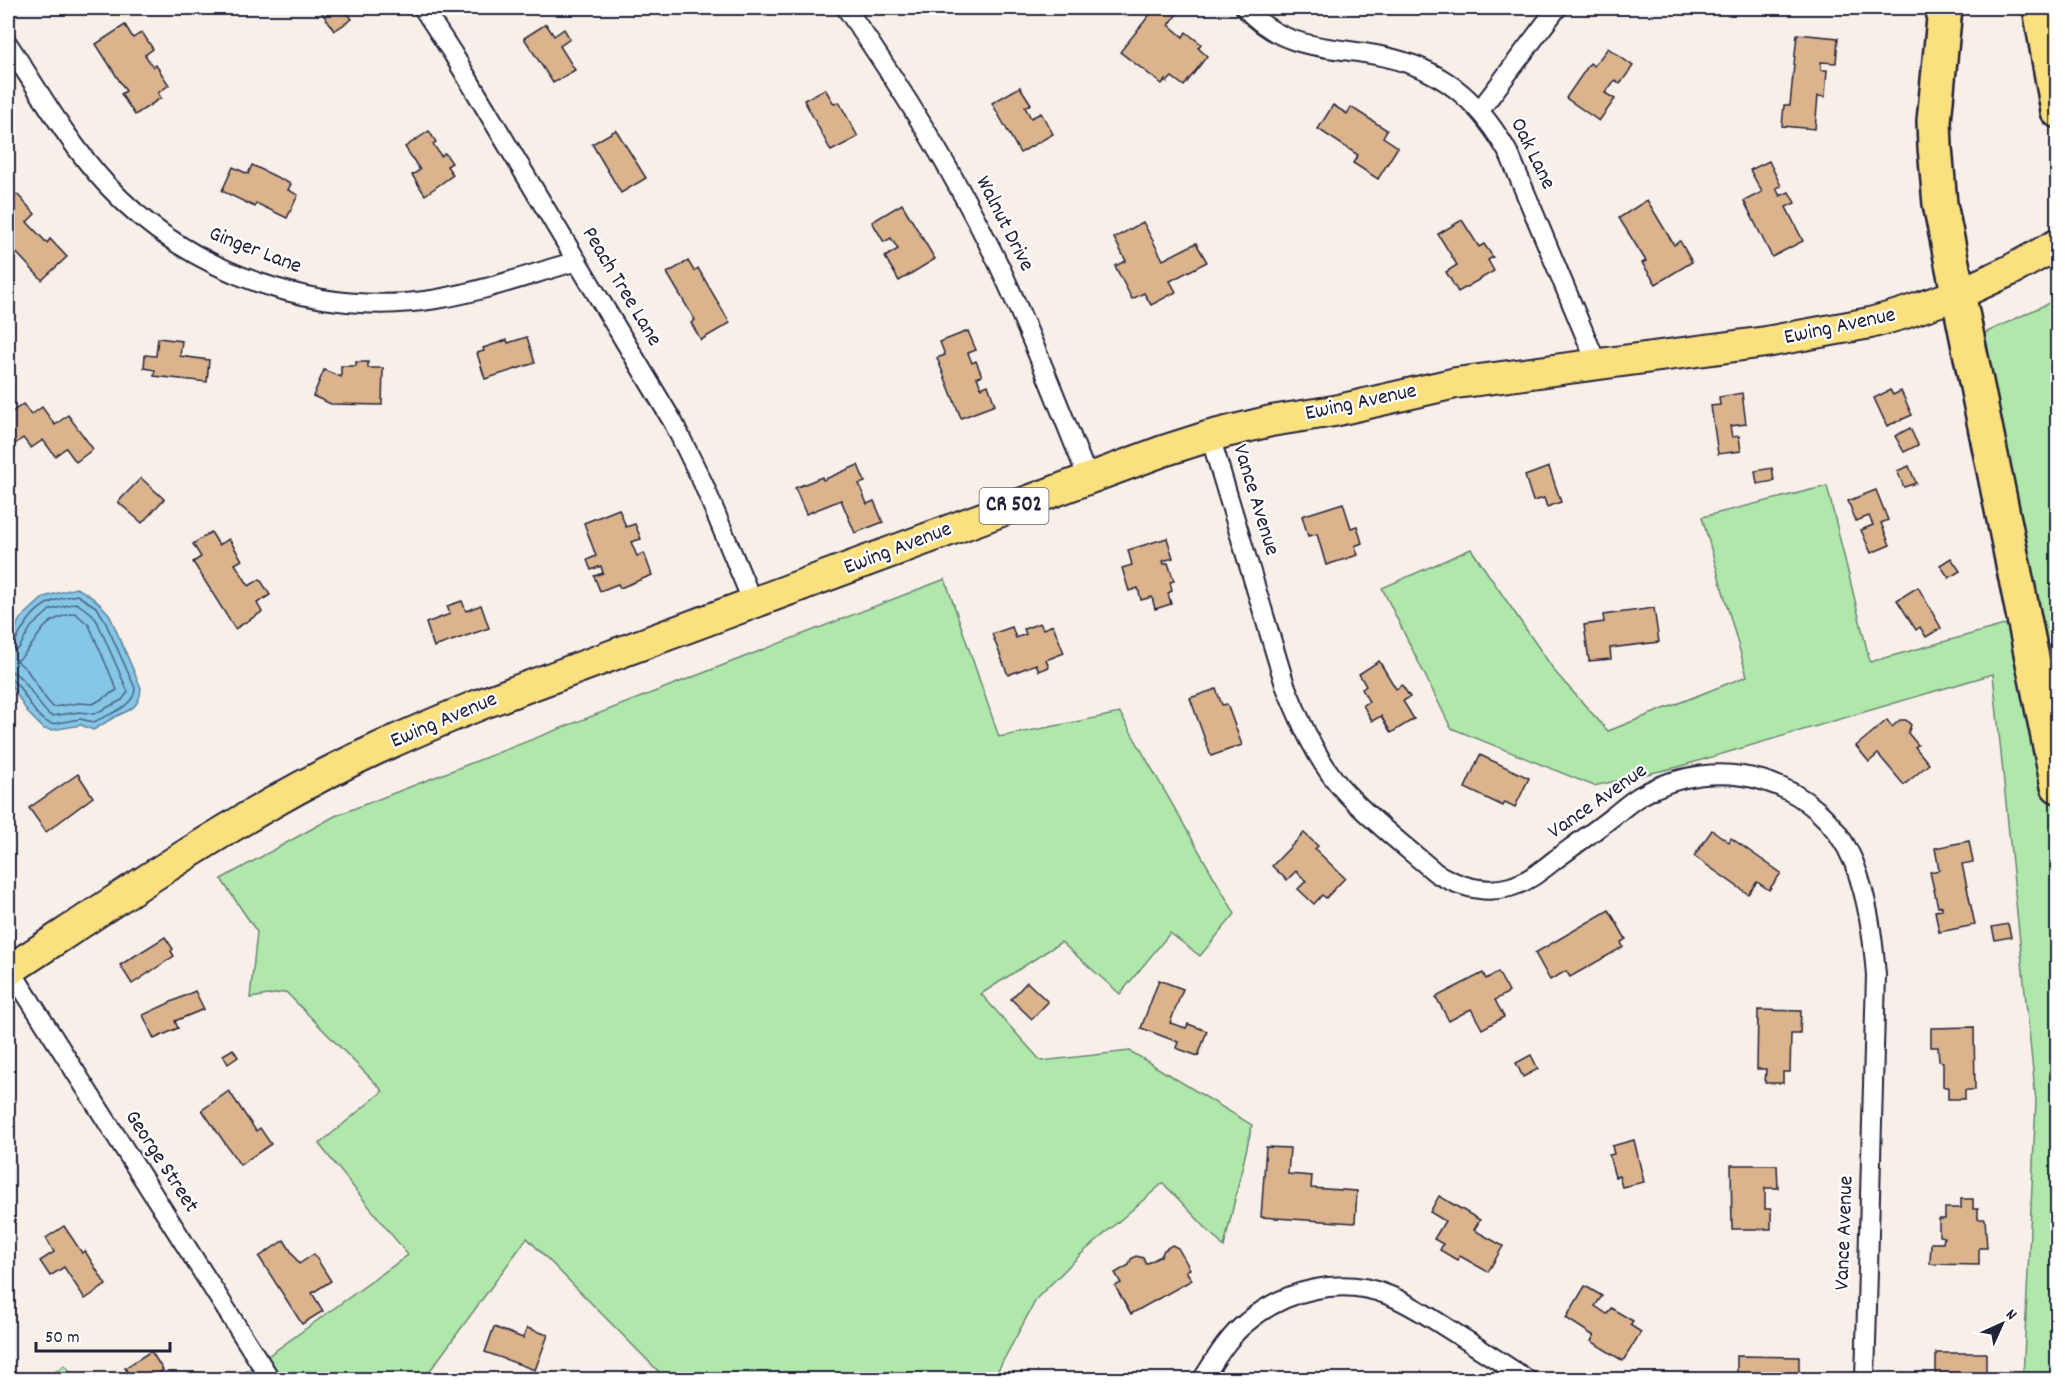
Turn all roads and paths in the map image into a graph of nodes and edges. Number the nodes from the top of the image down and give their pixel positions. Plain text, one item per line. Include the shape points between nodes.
1 (423, 8) edge
2 (846, 8) edge
3 (1245, 8) edge
4 (1557, 8) edge
5 (1945, 8) edge
6 (2040, 8) edge
7 (8, 44) edge
8 (1480, 110) junction
9 (2058, 111) edge
10 (2058, 244) edge
11 (577, 261) junction
12 (1959, 294) junction
13 (1597, 364) junction
14 (1210, 436) junction
15 (1088, 478) junction
16 (753, 603) junction
17 (2058, 786) edge
18 (9, 970) edge
19 (271, 1380) edge
20 (1202, 1380) edge
21 (1528, 1380) edge
22 (1865, 1380) edge

1 - 11 street, Peach Tree Lane
2 - 15 street, Walnut Drive via 906,98 995,258
3 - 8 street, Oak Lane via 1271,30 1302,44 1393,58 1419,67 1446,81
4 - 8 street
5 - 12 highway via 1935,147 1940,204
6 - 9 highway
7 - 11 street, Ginger Lane via 78,150 107,185 162,233 230,272 312,297 396,303 475,291
8 - 13 street, Oak Lane via 1496,129 1510,156
10 - 12 main road, Ewing Avenue / CR 502
11 - 16 street, Peach Tree Lane via 673,422
12 - 13 main road, Ewing Avenue / CR 502 via 1902,314 1837,330
12 - 17 highway
13 - 14 main road, Ewing Avenue / CR 502 via 1456,383
14 - 15 main road, Ewing Avenue / CR 502
14 - 22 street, Vance Avenue via 1285,685 1300,721 1345,792 1436,873 1471,888 1509,887 1545,868 1638,797 1674,780 1713,773 1738,774 1785,789 1807,802 1841,840 1854,862 1864,893 1876,975
15 - 16 main road, Ewing Avenue / CR 502
16 - 18 main road, Ewing Avenue / CR 502 via 482,704 350,762 199,846
18 - 19 street, George Street
20 - 21 street via 1227,1343 1268,1306 1316,1288 1339,1287 1386,1294 1408,1304

